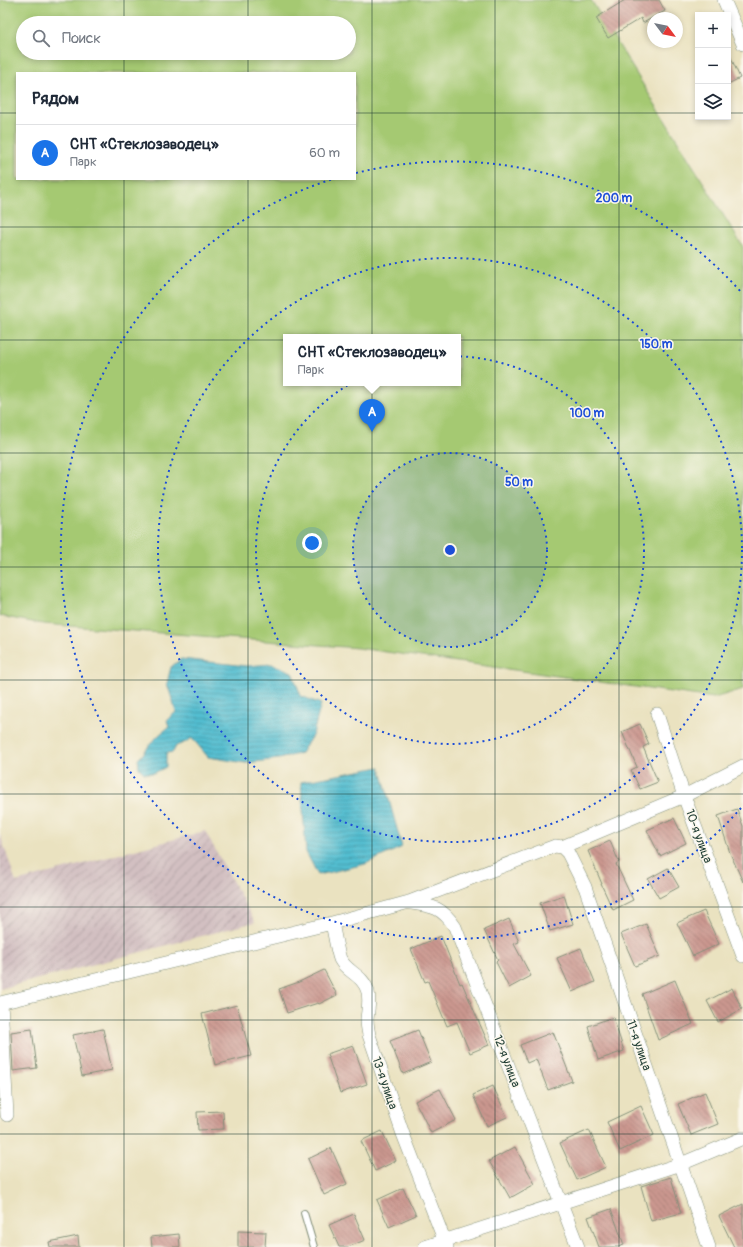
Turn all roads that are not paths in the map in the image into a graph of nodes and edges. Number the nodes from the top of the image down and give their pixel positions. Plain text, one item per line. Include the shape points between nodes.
1 (724, 0) edge
2 (743, 44) edge
3 (657, 714) dead end
4 (743, 766) edge
5 (684, 796) junction
6 (562, 846) junction
7 (409, 902) junction
8 (332, 923) junction
9 (743, 956) edge
10 (1, 1003) edge
11 (7, 1115) dead end
12 (743, 1138) edge
13 (681, 1164) junction
14 (562, 1203) junction
15 (304, 1213) dead end
16 (446, 1244) edge
17 (314, 1247) edge
18 (425, 1247) edge
19 (578, 1247) edge
20 (710, 1247) edge

1 - 2 street
3 - 5 street, 10-я улица
4 - 5 street
5 - 6 street
5 - 9 street, 10-я улица
6 - 7 street via 555,846
6 - 13 street, 11-я улица via 585,887
7 - 8 street
7 - 14 street, 12-я улица via 431,906 444,912 455,927
8 - 10 street
8 - 16 street, 13-я улица via 340,959 364,982 370,1002 367,1021 369,1035 403,1134
10 - 11 street
12 - 13 street
13 - 14 street
13 - 20 street, 11-я улица
14 - 16 street
14 - 19 street, 12-я улица
15 - 17 lane
16 - 18 street

